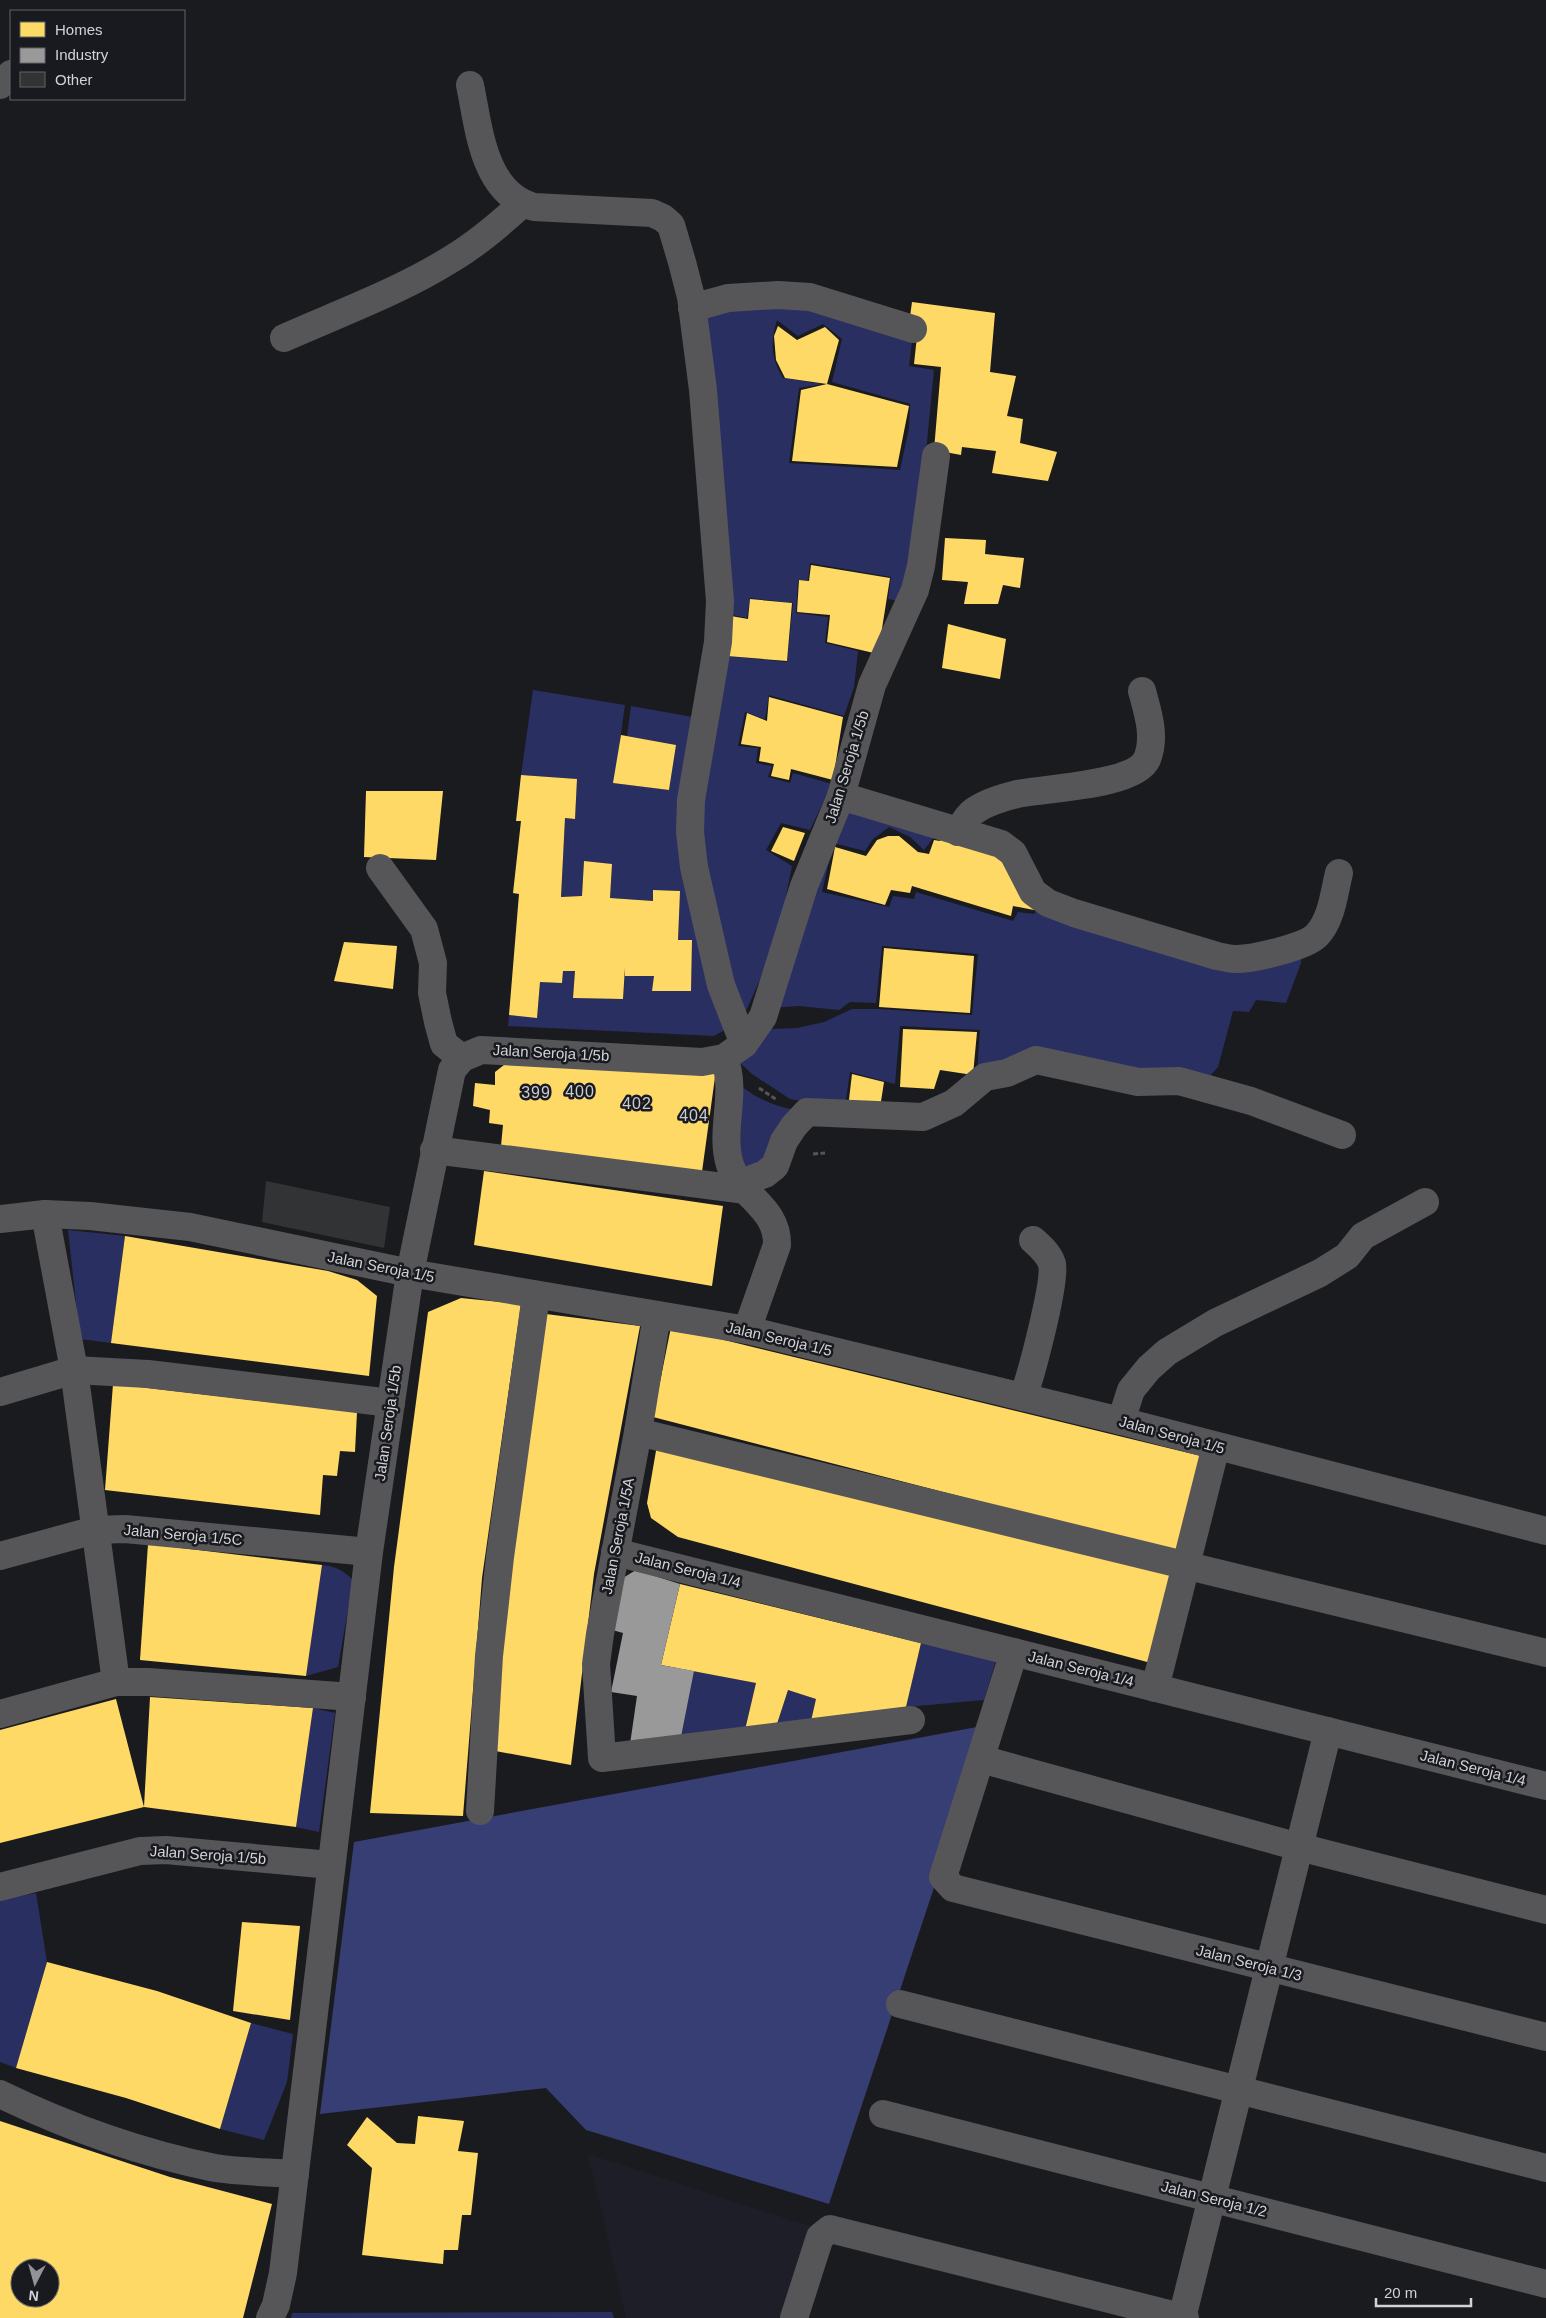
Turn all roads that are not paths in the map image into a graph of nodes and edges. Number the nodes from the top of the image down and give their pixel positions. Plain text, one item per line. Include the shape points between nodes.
1 (10, 75) edge
2 (0, 85) edge
3 (470, 85) dead end
4 (522, 204) junction
5 (692, 308) junction
6 (913, 329) dead end
7 (284, 338) dead end
8 (936, 456) dead end
9 (1142, 691) dead end
10 (841, 796) junction
11 (958, 832) junction
12 (380, 868) dead end
13 (1339, 873) dead end
14 (734, 1051) junction
15 (462, 1058) junction
16 (1342, 1135) dead end
17 (434, 1150) junction
18 (743, 1187) junction
19 (1425, 1202) dead end
20 (45, 1214) junction
21 (0, 1219) edge
22 (1033, 1240) dead end
23 (410, 1274) junction
24 (536, 1295) junction
25 (657, 1315) junction
26 (748, 1330) junction
27 (74, 1370) junction
28 (0, 1392) edge
29 (1023, 1397) junction
30 (391, 1403) junction
31 (1121, 1422) junction
32 (638, 1432) junction
33 (1216, 1446) junction
34 (95, 1530) junction
35 (1546, 1531) edge
36 (370, 1552) junction
37 (616, 1552) junction
38 (0, 1556) edge
39 (1186, 1565) junction
40 (1014, 1652) junction
41 (1546, 1653) edge
42 (116, 1682) junction
43 (1155, 1688) junction
44 (352, 1697) junction
45 (0, 1714) edge
46 (911, 1720) dead end
47 (1328, 1731) junction
48 (980, 1759) junction
49 (1546, 1786) edge
50 (480, 1811) dead end
51 (1299, 1848) junction
52 (331, 1865) junction
53 (0, 1887) edge
54 (1546, 1910) edge
55 (1269, 1968) junction
56 (900, 2004) dead end
57 (1546, 2037) edge
58 (1239, 2090) junction
59 (0, 2094) edge
60 (882, 2114) dead end
61 (1546, 2168) edge
62 (295, 2174) junction
63 (1212, 2199) junction
64 (1546, 2284) edge
65 (270, 2318) edge
66 (794, 2318) edge
67 (1183, 2318) edge

1 - 2 street
3 - 4 street via 485,158 509,194
4 - 5 street via 549,209 652,213 663,218 671,225
4 - 7 street via 452,259 395,289
5 - 6 street via 728,298 810,297
5 - 14 street via 703,390 720,601 718,642 691,800 690,832 694,867
8 - 10 street, Jalan Seroja 1/5b via 915,590 872,685
9 - 11 street via 1150,720 1152,745 1146,761 1127,775 1103,782 993,801 972,812
10 - 11 street
10 - 14 street, Jalan Seroja 1/5b via 804,886 763,1017
11 - 13 street via 1001,844 1014,853 1033,892 1048,903 1235,959 1309,942 1318,934 1329,914
12 - 15 street via 424,929 434,963 432,993 444,1044
14 - 15 street, Jalan Seroja 1/5b via 702,1062 481,1050
14 - 18 street via 726,1149 730,1167
15 - 17 street, Jalan Seroja 1/5b via 452,1070
16 - 18 street via 1251,1101 1178,1081 1138,1082 1036,1060 1007,1073 985,1077 954,1103 924,1117 807,1112 784,1140 775,1166
17 - 18 street
17 - 23 street, Jalan Seroja 1/5b
18 - 26 street via 773,1221 777,1232 777,1245
19 - 31 street via 1363,1236 1347,1256 1320,1273 1215,1323 1168,1352 1131,1390
20 - 21 street, Jalan Seroja 1/5
20 - 23 street, Jalan Seroja 1/5 via 190,1227
20 - 27 street
22 - 29 street via 1045,1251 1052,1265 1032,1373
23 - 24 street, Jalan Seroja 1/5
23 - 30 street, Jalan Seroja 1/5b
24 - 25 street, Jalan Seroja 1/5
24 - 50 street via 499,1567
25 - 26 street, Jalan Seroja 1/5
25 - 32 street, Jalan Seroja 1/5A
26 - 29 street, Jalan Seroja 1/5
27 - 28 street
27 - 30 street via 148,1374
27 - 34 street
29 - 31 street, Jalan Seroja 1/5
30 - 36 street, Jalan Seroja 1/5b
31 - 33 street, Jalan Seroja 1/5
32 - 37 street, Jalan Seroja 1/5A
32 - 39 street
33 - 35 street, Jalan Seroja 1/5
33 - 39 street
34 - 36 street, Jalan Seroja 1/5C via 125,1529
34 - 38 street, Jalan Seroja 1/5C
34 - 42 street
36 - 44 street, Jalan Seroja 1/5b
37 - 40 street, Jalan Seroja 1/4
37 - 46 street, Jalan Seroja 1/5A via 596,1664 602,1758
39 - 41 street
39 - 43 street
40 - 43 street, Jalan Seroja 1/4
40 - 48 street
42 - 44 street
42 - 45 street
43 - 47 street, Jalan Seroja 1/4
44 - 52 street, Jalan Seroja 1/5b
47 - 49 street, Jalan Seroja 1/4
47 - 51 street
48 - 51 street
48 - 55 street, Jalan Seroja 1/3 via 943,1877 953,1888
51 - 54 street
51 - 55 street
52 - 53 street, Jalan Seroja 1/5b via 166,1850 140,1851
52 - 62 street, Jalan Seroja 1/5b
55 - 57 street, Jalan Seroja 1/3
55 - 58 street
56 - 58 street
58 - 61 street
58 - 63 street
59 - 62 street via 55,2120 187,2161 217,2168
60 - 63 street, Jalan Seroja 1/2
62 - 65 street, Jalan Seroja 1/5b via 283,2273
63 - 64 street, Jalan Seroja 1/2
63 - 67 street
66 - 67 street via 820,2237 830,2229

